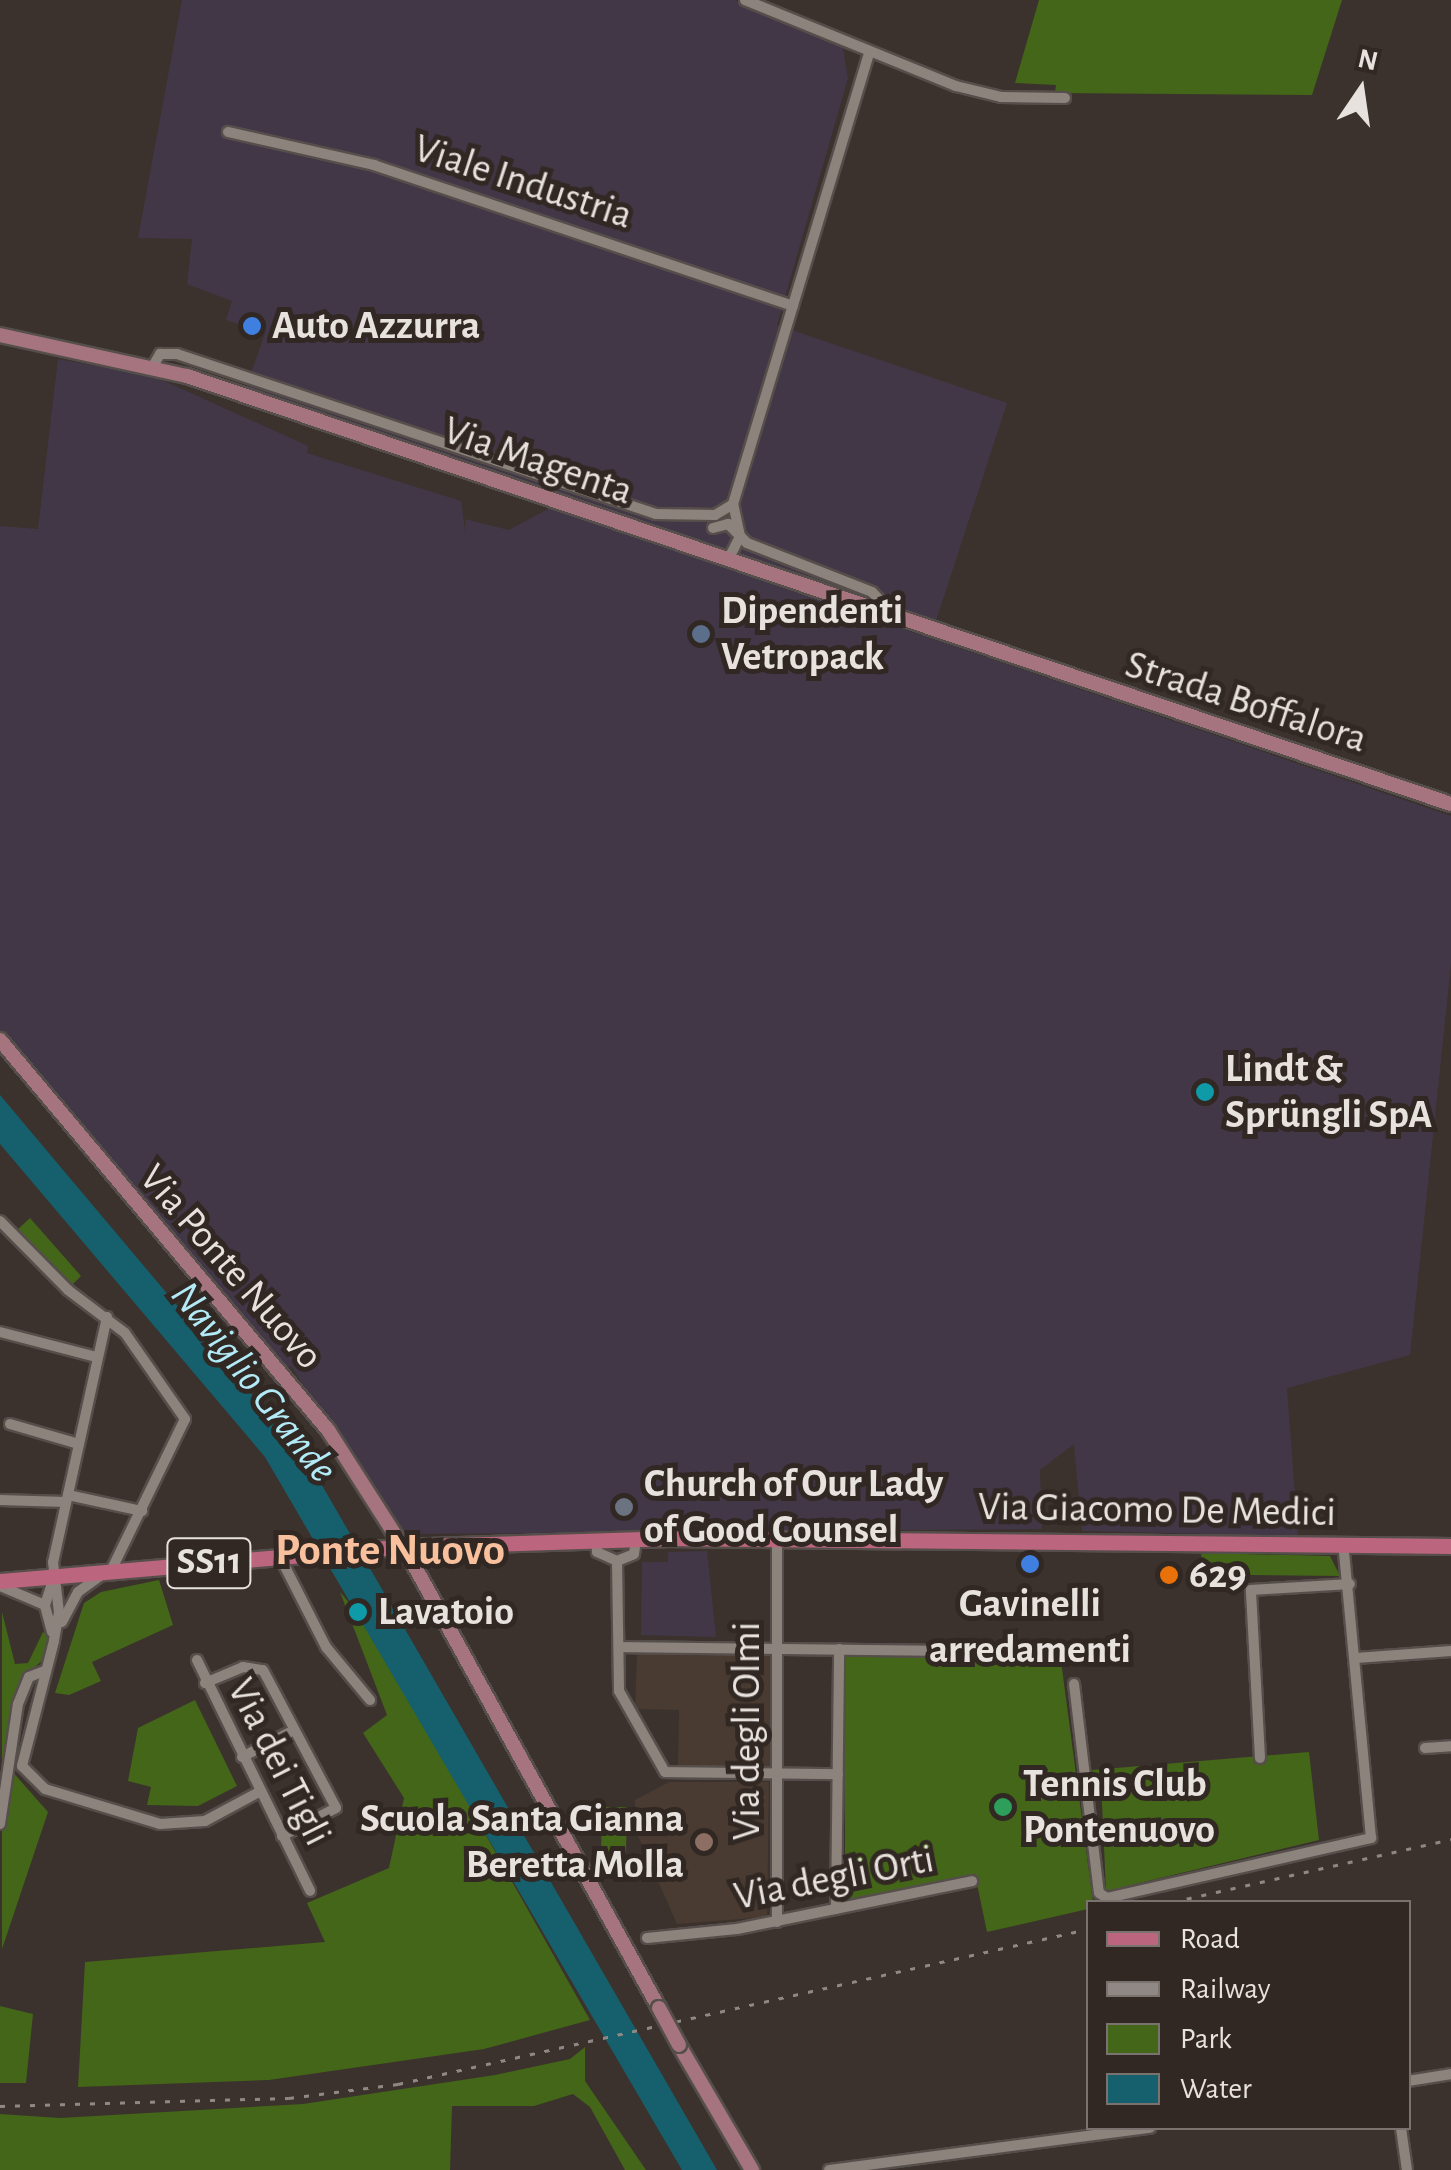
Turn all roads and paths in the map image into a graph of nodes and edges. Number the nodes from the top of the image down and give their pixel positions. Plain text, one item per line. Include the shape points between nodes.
1 (745, 0) edge
2 (869, 53) junction
3 (1065, 98) dead end
4 (228, 132) dead end
5 (793, 306) junction
6 (0, 335) edge
7 (153, 366) junction
8 (733, 504) junction
9 (715, 515) junction
10 (713, 528) junction
11 (740, 536) junction
12 (709, 554) junction
13 (728, 560) junction
14 (900, 622) junction
15 (1022, 662) joint
16 (1451, 804) edge
17 (0, 1040) edge
18 (0, 1221) edge
19 (107, 1317) junction
20 (0, 1332) edge
21 (96, 1357) junction
22 (10, 1424) dead end
23 (78, 1444) junction
24 (67, 1499) junction
25 (0, 1500) edge
26 (142, 1511) junction
27 (596, 1540) junction
28 (636, 1540) junction
29 (777, 1540) junction
30 (1343, 1544) junction
31 (1451, 1546) edge
32 (390, 1548) junction
33 (280, 1557) junction
34 (617, 1560) junction
35 (110, 1571) junction
36 (55, 1576) junction
37 (0, 1584) edge
38 (1350, 1584) junction
39 (45, 1604) junction
40 (54, 1642) junction
41 (619, 1647) junction
42 (778, 1648) junction
43 (839, 1649) junction
44 (946, 1650) dead end
45 (1451, 1651) edge
46 (1356, 1658) junction
47 (196, 1660) dead end
48 (46, 1671) junction
49 (205, 1683) junction
50 (1074, 1684) dead end
51 (370, 1700) dead end
52 (294, 1730) junction
53 (1451, 1746) edge
54 (1425, 1748) dead end
55 (242, 1757) junction
56 (1260, 1758) dead end
57 (838, 1774) junction
58 (776, 1776) junction
59 (259, 1792) junction
60 (0, 1824) edge
61 (282, 1836) junction
62 (972, 1881) dead end
63 (310, 1891) dead end
64 (836, 1908) junction
65 (777, 1922) junction
66 (647, 1938) dead end
67 (1451, 2074) edge
68 (1411, 2081) edge
69 (1135, 2130) edge
70 (1401, 2130) edge
71 (752, 2170) edge
72 (829, 2170) edge
73 (1407, 2170) edge

1 - 2 street
2 - 3 street via 956,86 1001,96
2 - 5 street
4 - 5 street, Viale Industria via 374,165
5 - 8 street
6 - 7 street, Via Magenta
7 - 9 street, Via Magenta via 160,354 178,354 656,514
7 - 12 street, Via Magenta
8 - 9 street
8 - 11 street
9 - 10 street
10 - 11 street, Via Magenta via 728,524
10 - 12 street
11 - 13 street
11 - 14 street, Via Magenta via 872,592
12 - 13 street, Via Magenta
13 - 14 street, Via Magenta
14 - 15 street, Via Magenta
15 - 16 street, Strada Boffalora
17 - 32 street, Via Ponte Nuovo via 328,1430
18 - 19 street via 68,1290
19 - 21 street
19 - 26 street via 144,1354 184,1418
20 - 21 street
21 - 23 street
22 - 23 street
23 - 24 street
24 - 25 street
24 - 26 street
24 - 36 street
26 - 35 street
27 - 28 main road, Via Giacomo De Medici / SS11
27 - 32 main road, Via Giacomo De Medici / SS11
27 - 34 street via 597,1552
28 - 29 main road, Via Giacomo De Medici / SS11
28 - 34 street via 634,1554
29 - 30 main road, Via Giacomo De Medici / SS11
29 - 42 street, Via degli Olmi
30 - 31 main road, Via Giacomo De Medici / SS11
30 - 38 street
32 - 33 main road, SS11
32 - 71 street, Via Ponte Nuovo, bridge
33 - 35 main road, SS11
33 - 51 street via 326,1648
34 - 41 street
35 - 36 main road, SS11
35 - 40 street via 78,1592
36 - 37 main road, SS11
36 - 39 street
36 - 40 street
37 - 39 street
38 - 46 street
38 - 56 street via 1251,1590
39 - 40 street
40 - 48 street
41 - 42 street
41 - 58 street via 619,1691 665,1772
42 - 43 street
42 - 58 street, Via degli Olmi
43 - 44 street
43 - 57 street
45 - 46 street
46 - 50 street via 1372,1838 1107,1898 1099,1894
47 - 49 street, Via dei Tigli
48 - 59 street via 21,1751 36,1785 182,1826
48 - 60 street via 29,1677 18,1704
49 - 52 street via 259,1667
49 - 55 street, Via dei Tigli
52 - 55 street
52 - 61 street via 336,1808
53 - 54 street
55 - 59 street, Via dei Tigli
57 - 58 street
57 - 64 street
58 - 65 street, Via degli Olmi
59 - 61 street, Via dei Tigli
61 - 63 street, Via dei Tigli
62 - 64 street, Via degli Orti
64 - 65 street, Via degli Orti
65 - 66 street, Via degli Orti
67 - 68 street
69 - 72 street
70 - 73 street

